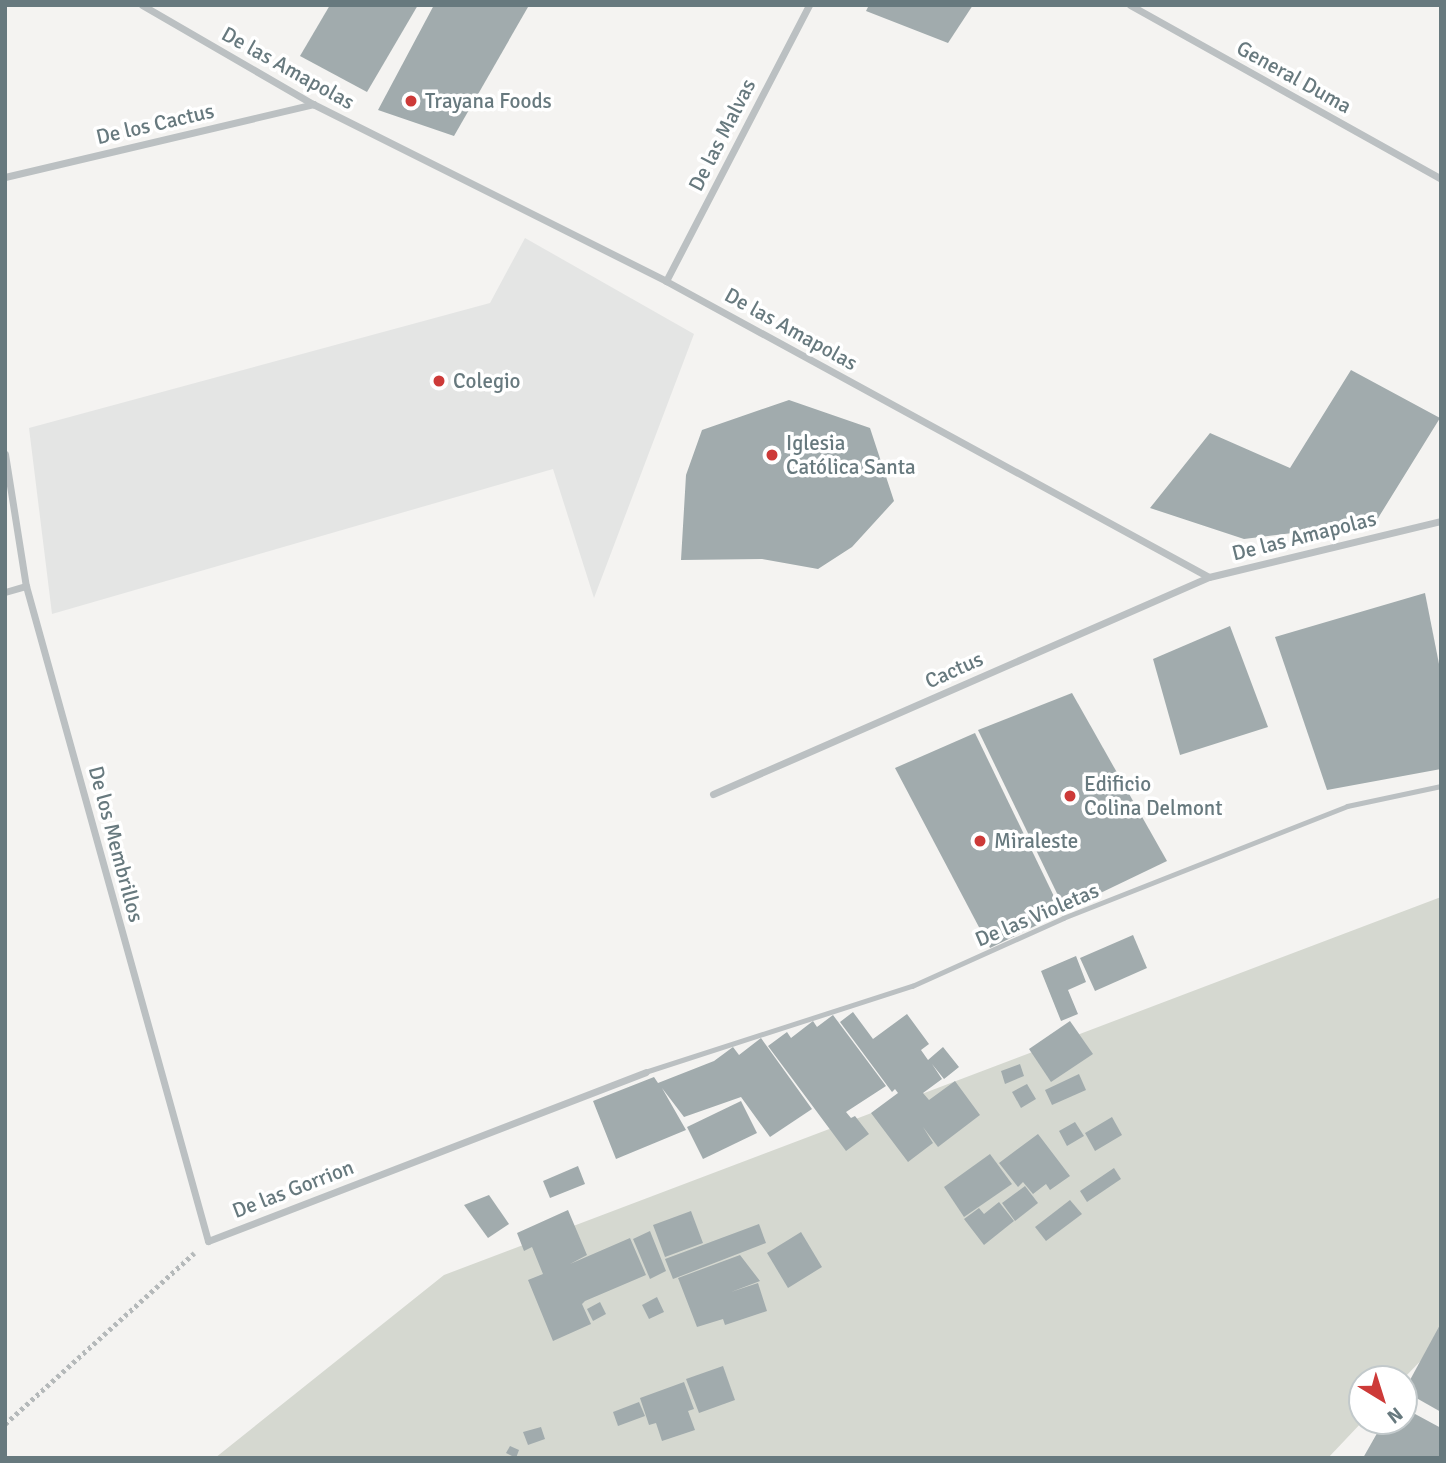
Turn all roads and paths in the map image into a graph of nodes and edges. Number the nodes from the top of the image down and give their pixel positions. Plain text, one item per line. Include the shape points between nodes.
1 (142, 5) edge
2 (809, 5) edge
3 (1130, 5) edge
4 (313, 104) junction
5 (5, 177) edge
6 (1441, 179) edge
7 (666, 281) junction
8 (5, 454) edge
9 (1441, 521) edge
10 (1209, 577) junction
11 (26, 586) junction
12 (5, 592) edge
13 (1441, 786) edge
14 (713, 794) dead end
15 (645, 1072) joint
16 (208, 1241) junction
17 (5, 1424) edge

1 - 4 street, De las Amapolas
2 - 7 street, De las Malvas
3 - 6 street, General Duma
4 - 5 street, De los Cactus
4 - 7 street, De las Amapolas
7 - 10 street, De las Amapolas
8 - 11 street, De los Membrillos
9 - 10 street, De las Amapolas
10 - 14 street, Cactus
11 - 12 street
11 - 16 street, De los Membrillos
13 - 15 lane, De las Violetas via 1347,806 1063,918 912,986
15 - 16 street, De las Gorrion
16 - 17 path

